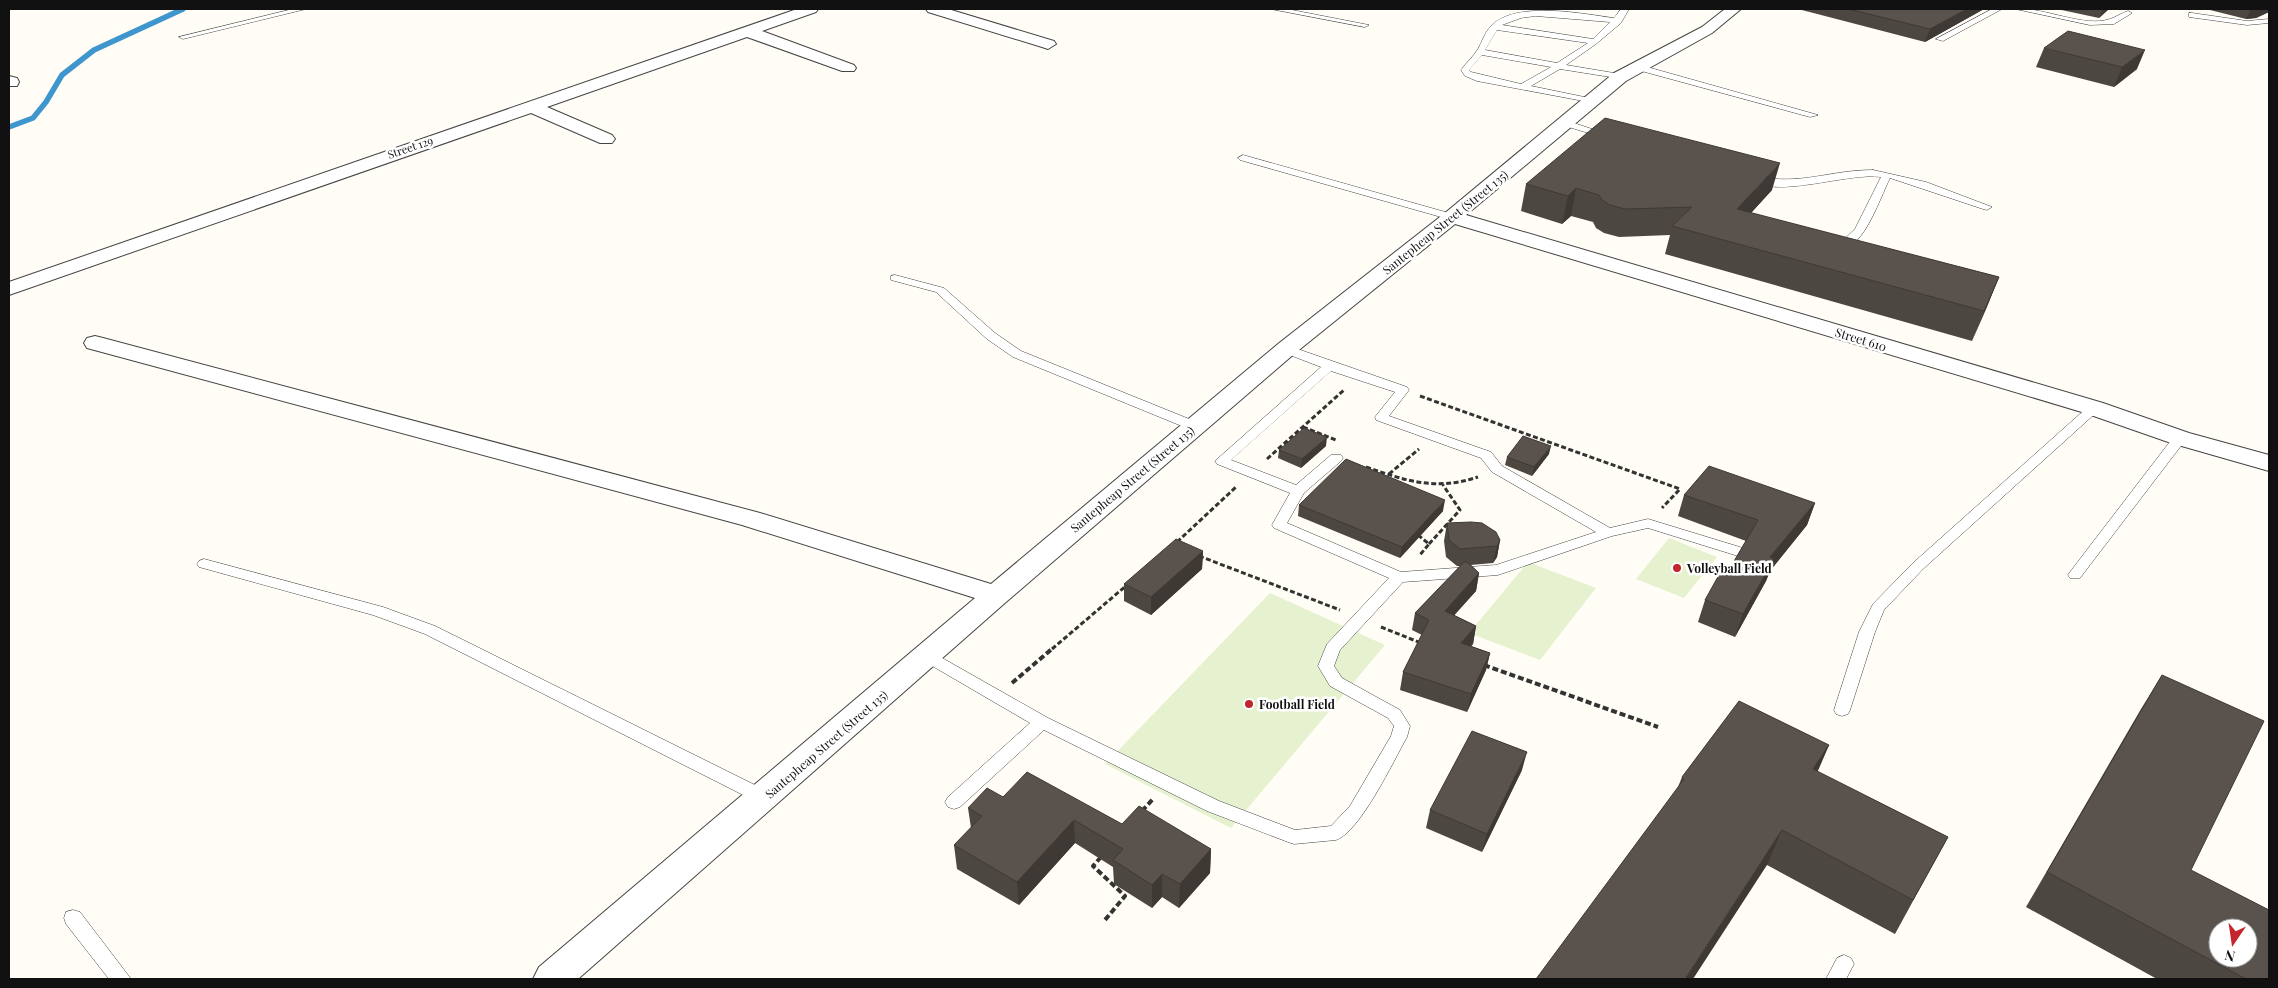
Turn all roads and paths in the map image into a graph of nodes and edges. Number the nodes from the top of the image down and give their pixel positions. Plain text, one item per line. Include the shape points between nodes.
1 (302, 9) edge
2 (811, 9) edge
3 (933, 9) edge
4 (1276, 9) edge
5 (1625, 9) edge
6 (1734, 9) edge
7 (1998, 9) edge
8 (2020, 9) edge
9 (1302, 11) edge
10 (2128, 13) dead end
11 (2192, 15) dead end
12 (1618, 21) junction
13 (2269, 21) edge
14 (1364, 25) dead end
15 (1494, 27) junction
16 (746, 31) junction
17 (183, 37) dead end
18 (1940, 40) dead end
19 (1592, 41) junction
20 (1048, 44) dead end
21 (1480, 52) junction
22 (1559, 65) junction
23 (848, 68) dead end
24 (1628, 72) junction
25 (1523, 87) junction
26 (1591, 101) junction
27 (530, 106) junction
28 (1813, 115) dead end
29 (1565, 123) junction
30 (606, 139) dead end
31 (1621, 139) edge
32 (1242, 158) dead end
33 (1743, 175) edge
34 (1886, 176) junction
35 (1987, 207) dead end
36 (1452, 217) junction
37 (1825, 250) edge
38 (895, 278) dead end
39 (9, 289) edge
40 (95, 342) dead end
41 (1286, 349) junction
42 (1329, 366) junction
43 (1360, 376) junction
44 (1403, 390) junction
45 (2094, 408) junction
46 (1194, 426) junction
47 (1303, 426) junction
48 (1434, 436) junction
49 (2180, 438) junction
50 (1336, 458) junction
51 (2269, 463) edge
52 (1497, 469) junction
53 (1251, 474) junction
54 (1388, 475) junction
55 (1443, 485) junction
56 (1298, 491) junction
57 (1648, 523) junction
58 (1413, 533) edge
59 (1608, 533) junction
60 (1429, 544) junction
61 (1181, 549) edge
62 (1738, 551) edge
63 (1190, 552) edge
64 (204, 564) dead end
65 (2075, 575) dead end
66 (1398, 577) junction
67 (1128, 584) edge
68 (996, 594) junction
69 (1360, 618) junction
70 (1428, 646) edge
71 (928, 656) junction
72 (1478, 663) edge
73 (996, 697) junction
74 (1842, 710) dead end
75 (1042, 722) junction
76 (1658, 727) dead end
77 (1167, 784) junction
78 (764, 798) junction
79 (954, 802) dead end
80 (1136, 818) edge
81 (1106, 852) edge
82 (73, 918) dead end
83 (1105, 920) dead end
84 (120, 979) edge
85 (552, 979) edge

1 - 17 lane
2 - 16 street, Street 129
3 - 20 street
4 - 9 lane
5 - 12 lane
6 - 24 street, Santepheap Street (Street 135) via 1707,30
7 - 18 lane
8 - 10 lane via 2090,23 2111,22
9 - 14 lane
11 - 13 lane via 2247,23
12 - 15 lane via 1525,14 1504,19
12 - 19 lane
15 - 19 lane
15 - 21 lane
16 - 23 street
16 - 27 street, Street 129
19 - 22 lane
21 - 22 lane
21 - 25 lane via 1464,70 1468,74
22 - 24 lane
22 - 25 lane
24 - 26 street, Santepheap Street (Street 135)
24 - 28 lane
25 - 26 lane
26 - 29 street, Santepheap Street (Street 135)
27 - 30 street
27 - 39 street, Street 129
29 - 31 lane
29 - 36 street, Santepheap Street (Street 135)
32 - 36 lane
33 - 34 lane via 1788,185 1859,172
34 - 35 lane via 1907,179
34 - 37 lane via 1860,230 1843,248
36 - 41 street, Santepheap Street (Street 135)
36 - 45 street, Street 610
38 - 46 lane via 940,290 991,336 1017,354
40 - 68 street via 751,519
41 - 42 lane
41 - 46 street, Santepheap Street (Street 135)
42 - 43 lane
42 - 53 lane via 1222,461
43 - 44 lane
43 - 47 path
44 - 48 lane via 1381,417
44 - 57 path via 1680,489
45 - 49 street, Street 610
45 - 74 lane via 1918,566 1878,608
46 - 68 street, Santepheap Street (Street 135)
47 - 50 path via 1336,440
47 - 53 path
48 - 52 lane via 1486,455
48 - 54 path
49 - 51 street, Street 610
49 - 65 lane
50 - 54 path
50 - 56 lane
52 - 55 path via 1464,482
52 - 59 lane
53 - 56 lane
53 - 61 path via 1172,546
54 - 55 path via 1422,486
55 - 60 path via 1460,510
56 - 66 lane via 1279,525
57 - 59 lane
57 - 62 lane
58 - 60 path via 1422,536
59 - 66 lane via 1498,570
60 - 66 path
63 - 69 path
64 - 78 lane via 378,611 430,630
66 - 69 lane
67 - 73 path
68 - 71 street, Santepheap Street (Street 135)
69 - 70 path
69 - 77 lane via 1333,648 1326,666 1336,682 1394,714 1402,726 1356,811 1336,833 1294,837 1213,806
71 - 73 lane
71 - 78 street, Santepheap Street (Street 135)
72 - 76 path
73 - 75 lane
75 - 77 lane
75 - 79 lane
77 - 80 path
78 - 85 street, Santepheap Street (Street 135)
81 - 83 path via 1093,866 1126,896
82 - 84 lane

